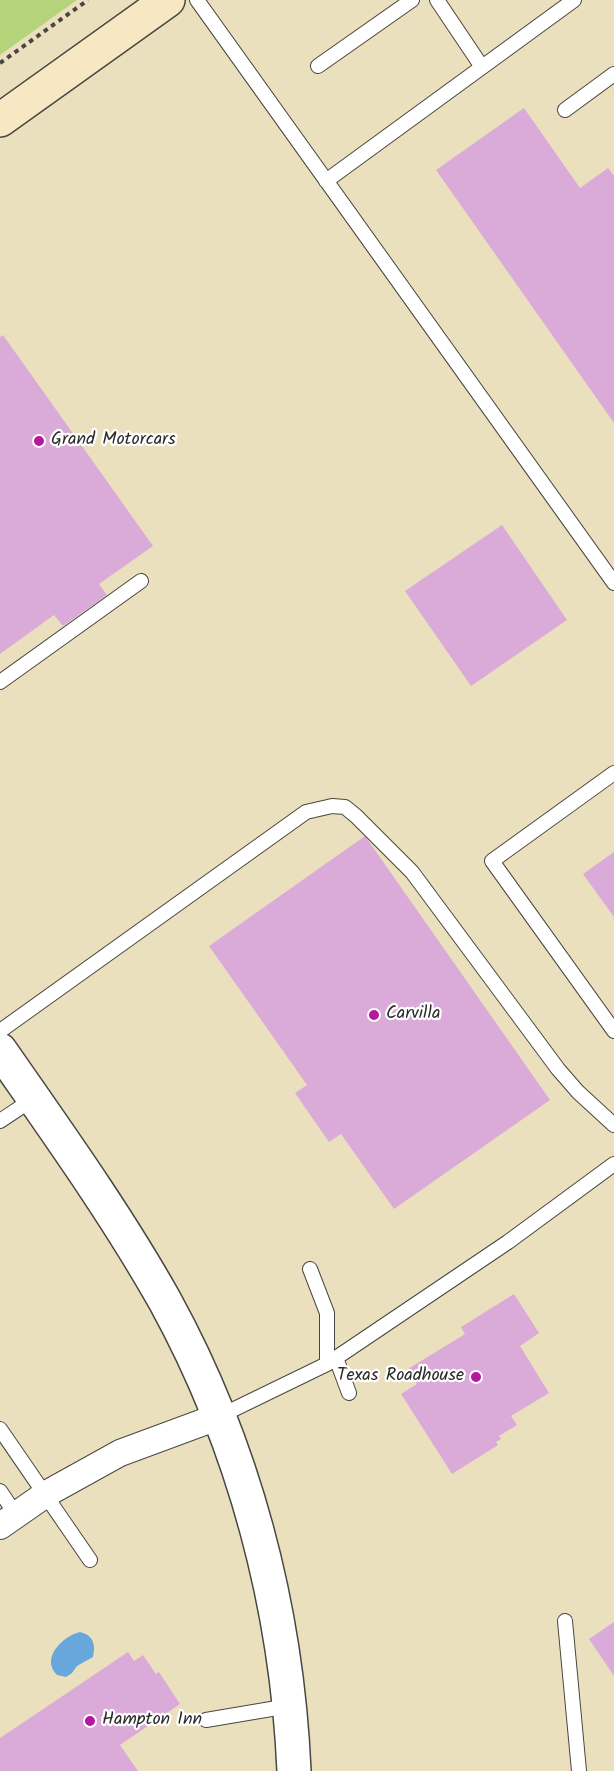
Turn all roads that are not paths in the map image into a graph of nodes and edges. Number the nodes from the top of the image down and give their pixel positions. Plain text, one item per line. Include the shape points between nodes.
1 (168, 0) edge
2 (196, 0) edge
3 (412, 0) edge
4 (437, 0) edge
5 (574, 0) edge
6 (318, 66) dead end
7 (482, 67) junction
8 (614, 74) edge
9 (566, 110) dead end
10 (0, 120) edge
11 (326, 181) junction
12 (141, 581) dead end
13 (614, 583) edge
14 (0, 682) edge
15 (614, 773) edge
16 (0, 1031) edge
17 (614, 1031) edge
18 (0, 1050) edge
19 (33, 1099) junction
20 (0, 1121) edge
21 (614, 1125) edge
22 (614, 1164) edge
23 (310, 1269) dead end
24 (332, 1361) junction
25 (349, 1393) dead end
26 (220, 1416) junction
27 (0, 1429) edge
28 (0, 1491) edge
29 (46, 1494) junction
30 (8, 1520) edge
31 (90, 1560) dead end
32 (565, 1621) dead end
33 (289, 1706) junction
34 (206, 1720) dead end
35 (294, 1771) edge
36 (579, 1771) edge

1 - 10 main road
2 - 11 lane
3 - 6 lane
4 - 7 lane
5 - 7 lane
7 - 11 lane
8 - 9 lane
11 - 13 lane
12 - 14 lane
15 - 17 lane via 492,861
16 - 21 lane via 306,812 345,807 412,872 558,1069
18 - 19 street
19 - 20 lane
19 - 26 street via 104,1202 164,1301
22 - 24 lane via 508,1242
23 - 24 lane via 327,1312
24 - 25 lane
24 - 26 lane
26 - 29 street via 120,1453
26 - 33 street via 260,1541
27 - 29 lane
28 - 30 lane
29 - 30 street
29 - 31 lane
32 - 36 lane
33 - 34 lane
33 - 35 street

